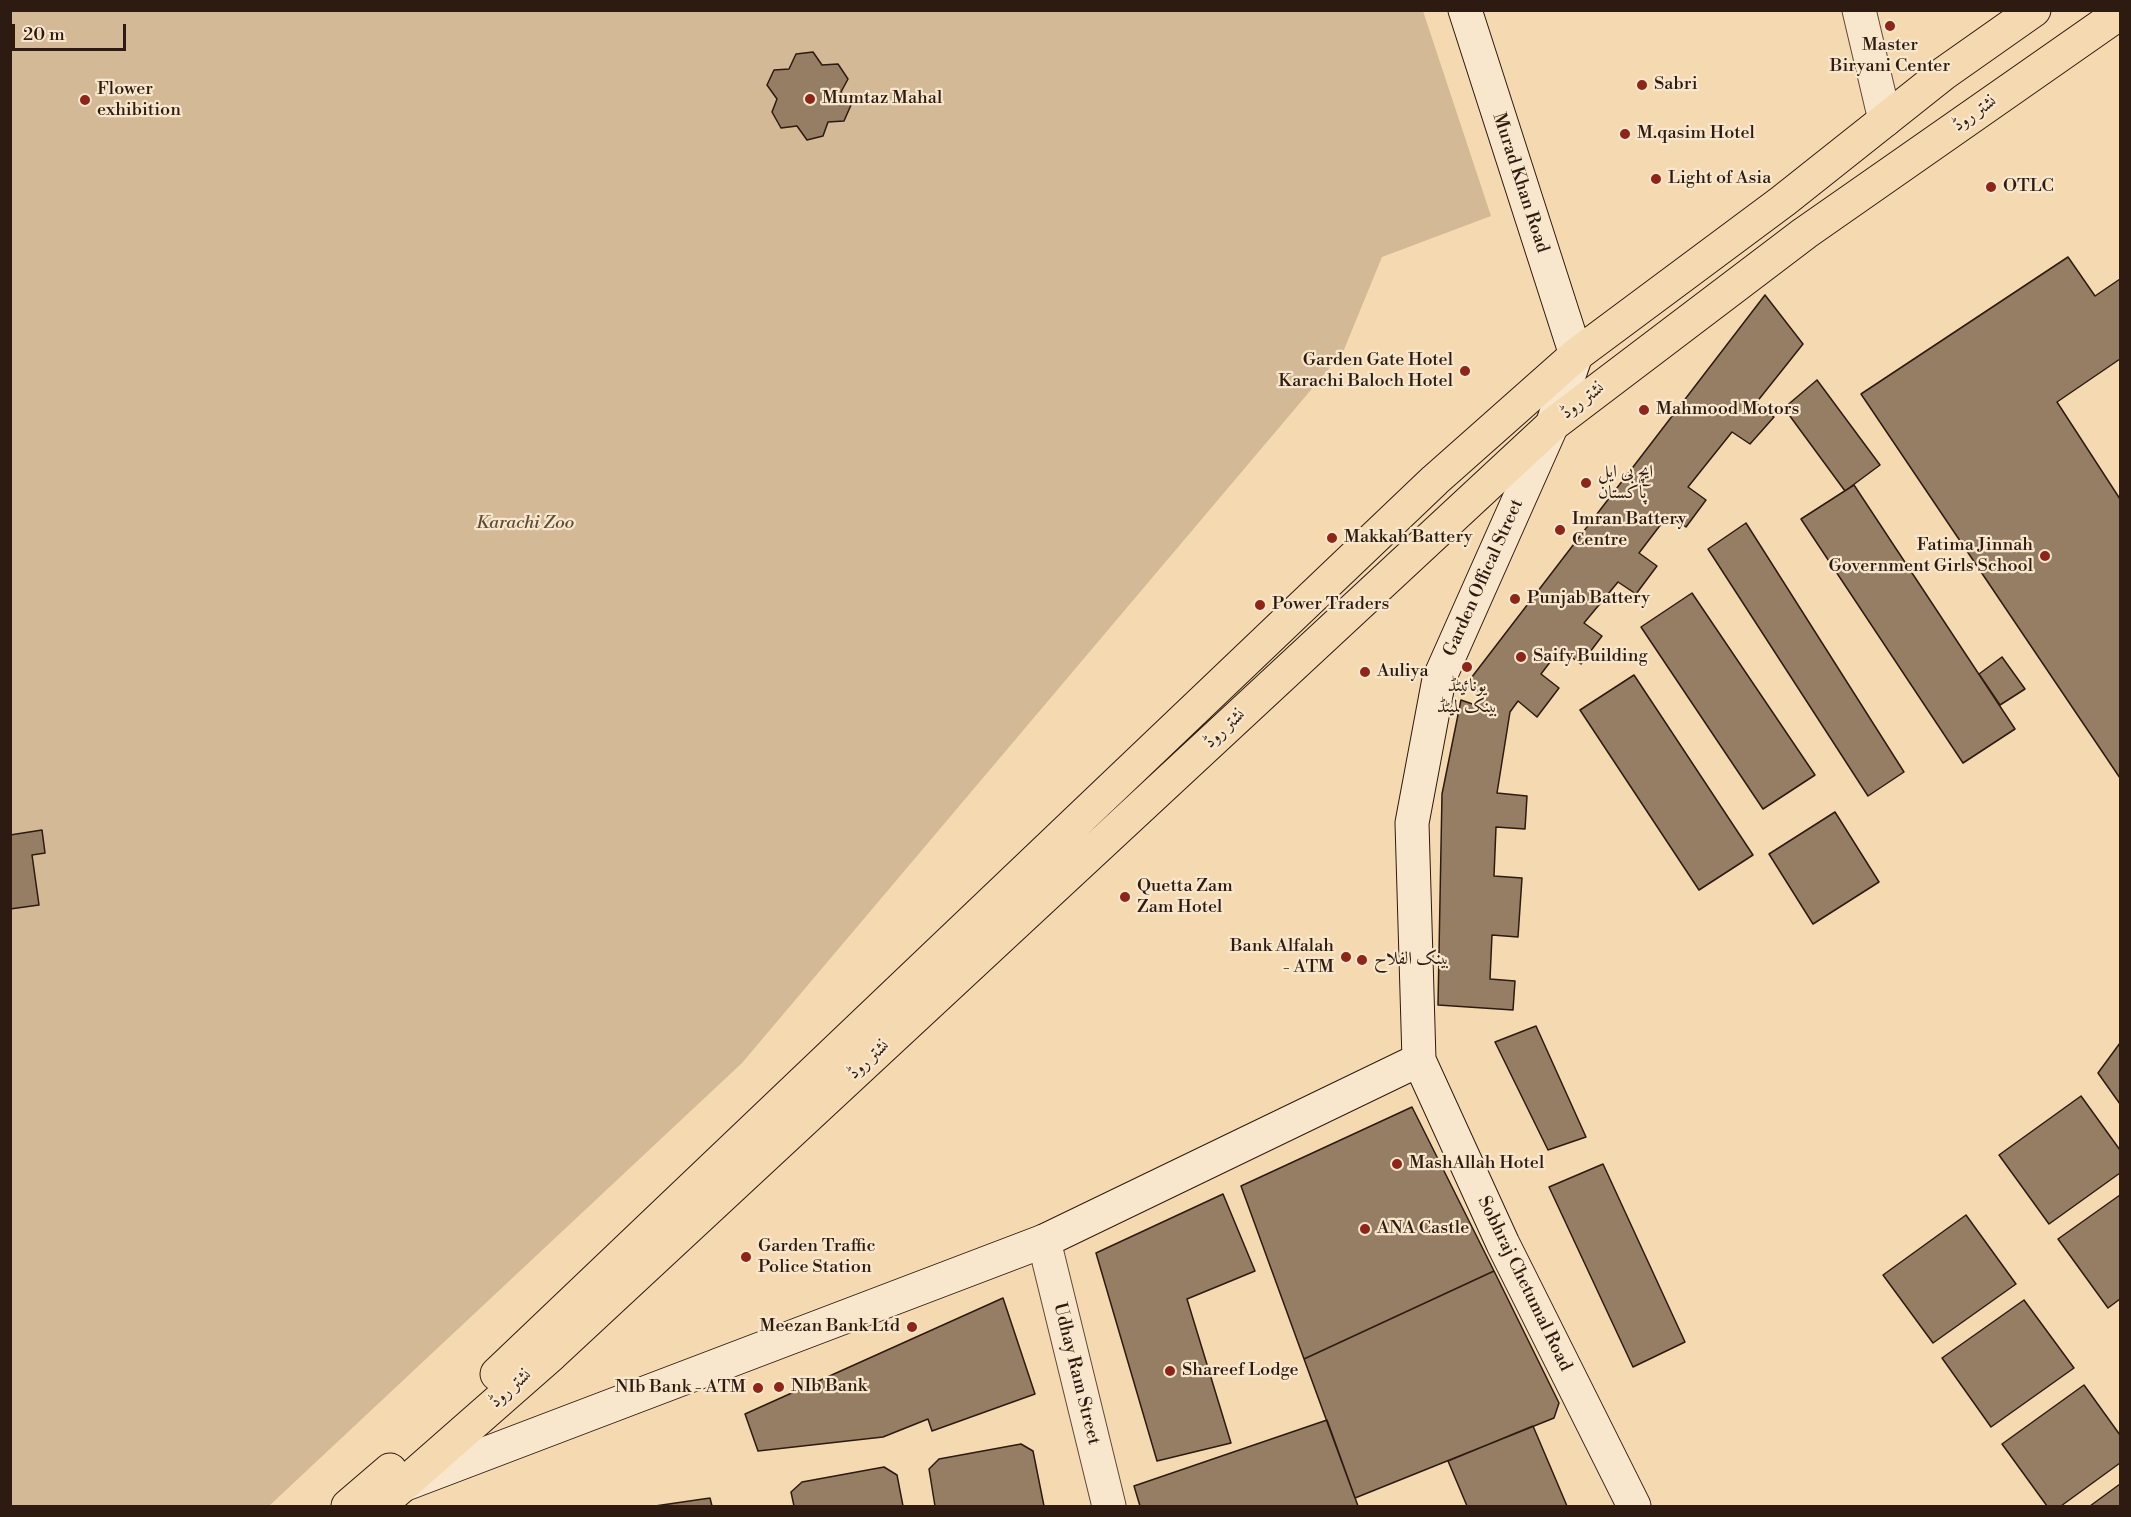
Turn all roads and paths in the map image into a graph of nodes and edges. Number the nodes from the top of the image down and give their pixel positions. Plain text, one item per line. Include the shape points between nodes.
1 (1465, 10) edge
2 (1859, 10) edge
3 (2034, 10) edge
4 (2121, 12) edge
5 (1885, 120) junction
6 (1576, 355) junction
7 (1552, 425) junction
8 (1419, 1060) junction
9 (1044, 1241) junction
10 (395, 1500) edge
11 (348, 1506) edge
12 (1109, 1506) edge
13 (1634, 1506) edge

1 - 6 main road, Murad Khan Road
2 - 5 main road
3 - 5 main road, نشتر روڈ
4 - 7 main road, نشتر روڈ via 1805,233
5 - 6 main road, نشتر روڈ
6 - 7 main road, Garden Offical Street
6 - 11 main road, نشتر روڈ via 1435,480 477,1393
7 - 8 main road, Garden Offical Street via 1439,679 1412,823
7 - 10 main road, نشتر روڈ
8 - 9 main road
8 - 13 main road, Sobhraj Chetumal Road via 1503,1244
9 - 10 main road
9 - 12 main road, Udhay Ram Street

